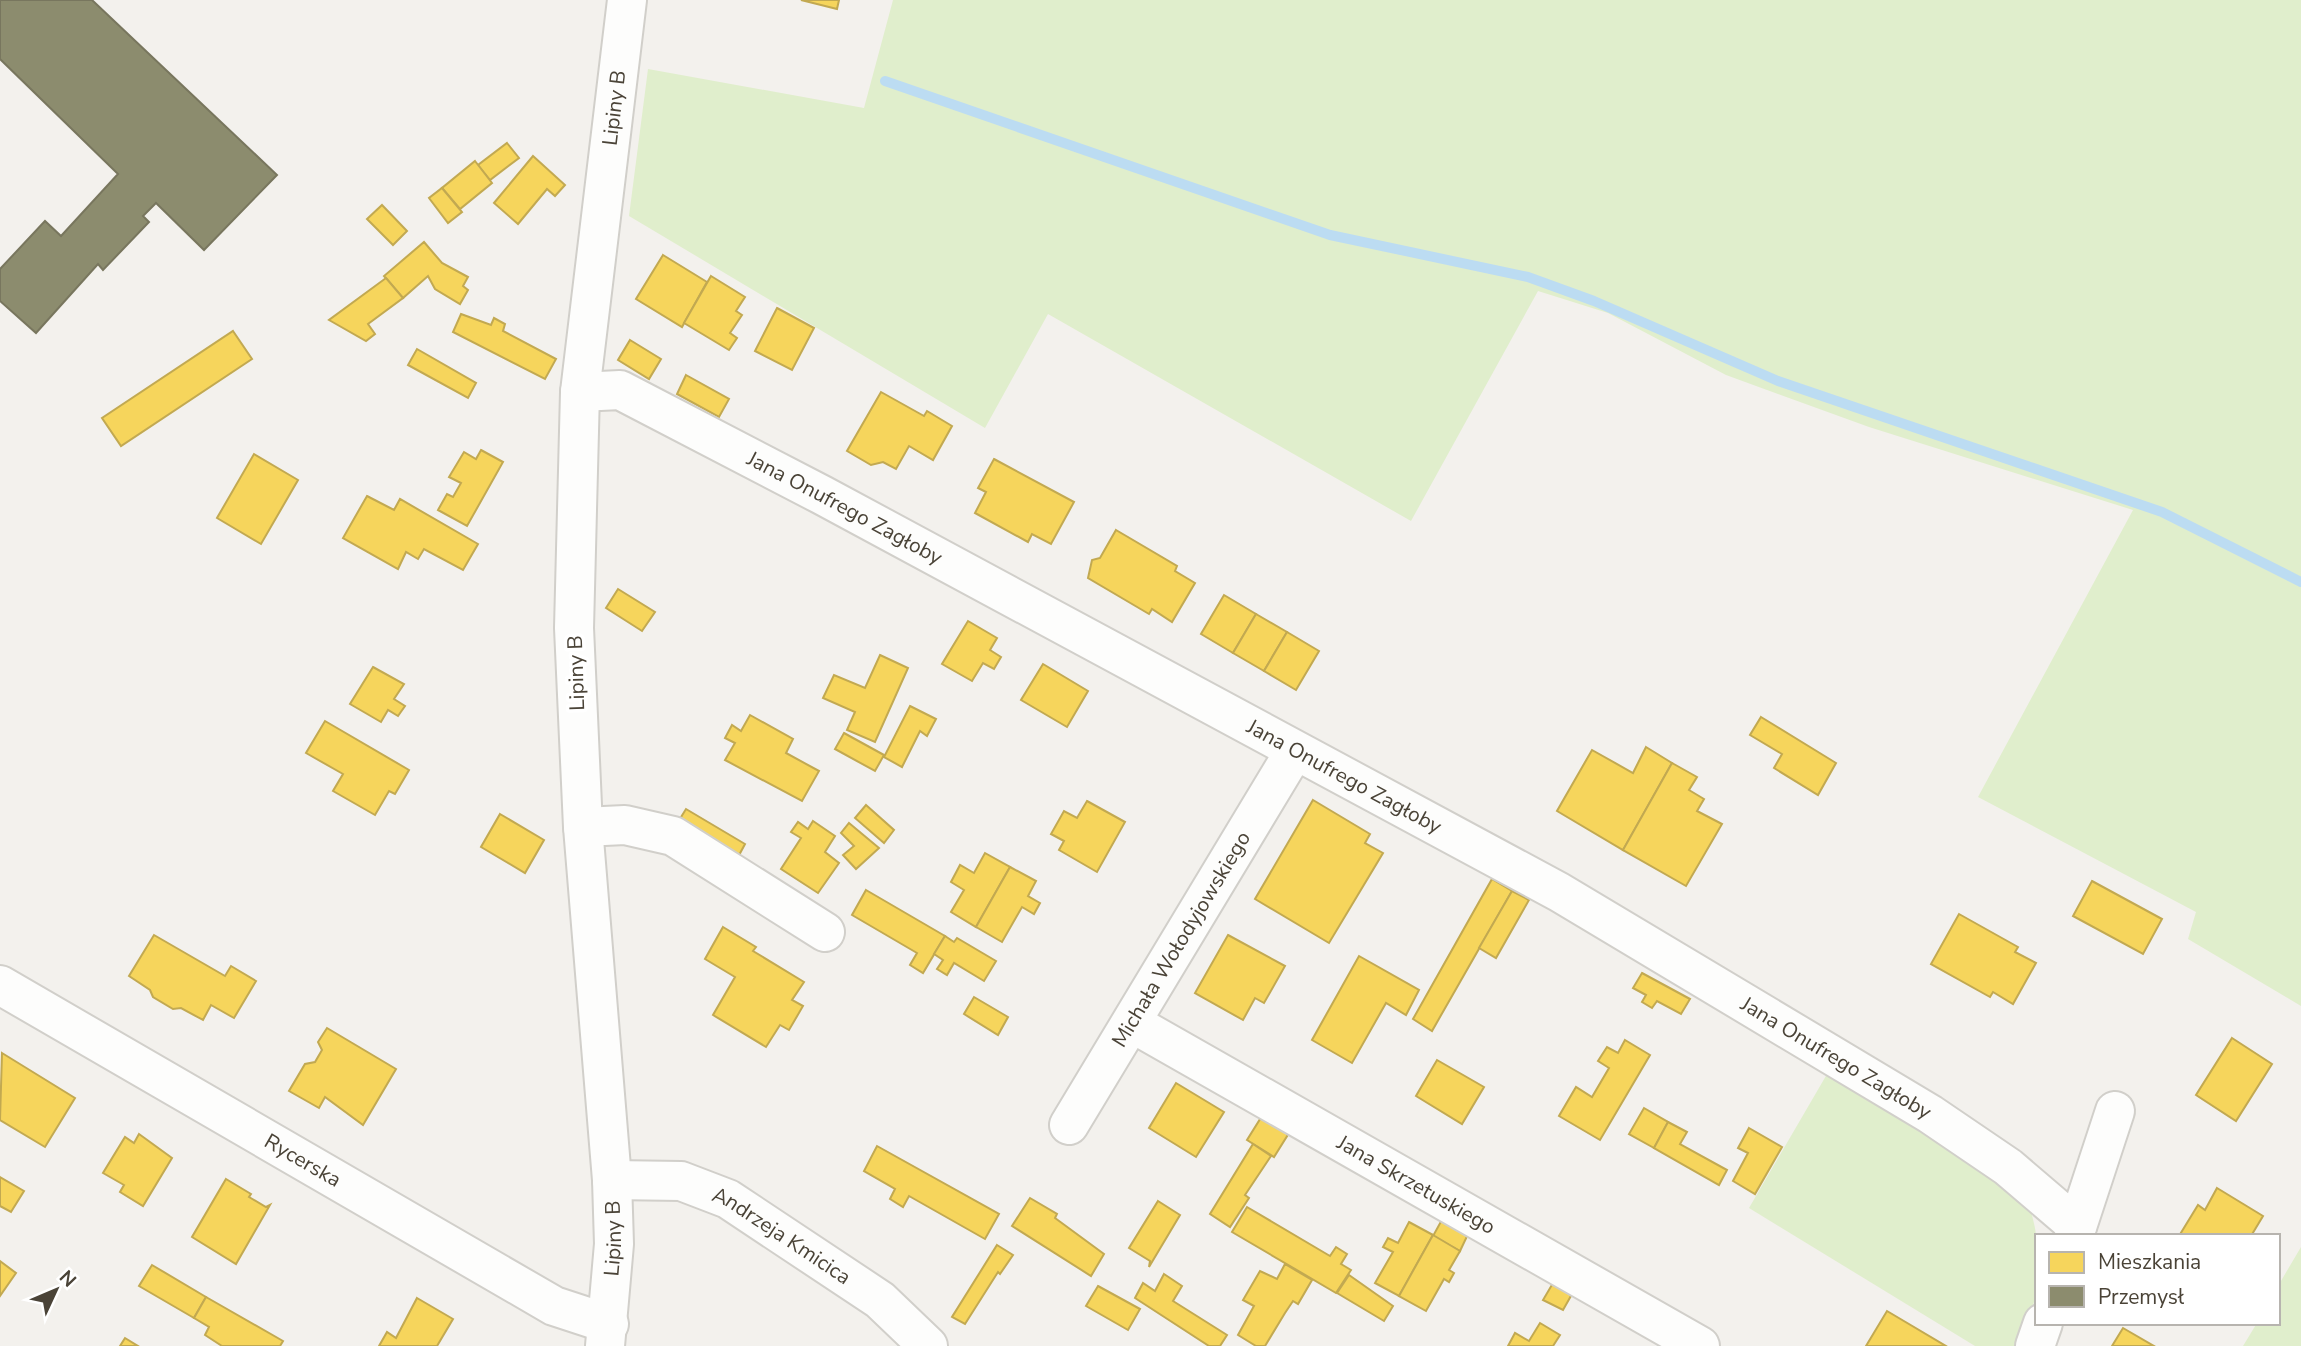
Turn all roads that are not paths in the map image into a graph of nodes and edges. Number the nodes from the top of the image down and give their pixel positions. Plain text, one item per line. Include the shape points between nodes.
1 (628, 0) edge
2 (580, 392) junction
3 (1294, 752) junction
4 (583, 827) junction
5 (825, 932) dead end
6 (0, 985) edge
7 (1132, 1023) junction
8 (2115, 1111) dead end
9 (1069, 1125) dead end
10 (611, 1180) junction
11 (2076, 1231) edge
12 (2042, 1325) edge
13 (607, 1335) edge
14 (928, 1346) edge
15 (1700, 1346) edge
16 (2035, 1346) edge

1 - 2 street, Lipiny B
2 - 3 street, Jana Onufrego Zagłoby via 620,390
2 - 4 street, Lipiny B via 574,628
3 - 7 street, Michała Wołodyjowskiego
3 - 11 street, Jana Onufrego Zagłoby via 1559,892 1837,1056 2008,1167
4 - 5 street via 625,825 673,836
4 - 10 street, Lipiny B
6 - 13 street, Rycerska
7 - 9 street, Michała Wołodyjowskiego
7 - 15 street, Jana Skrzetuskiego
8 - 11 street
10 - 13 street, Lipiny B via 614,1244
10 - 14 street, Andrzeja Kmicica via 681,1181 728,1199 880,1300
12 - 16 street

